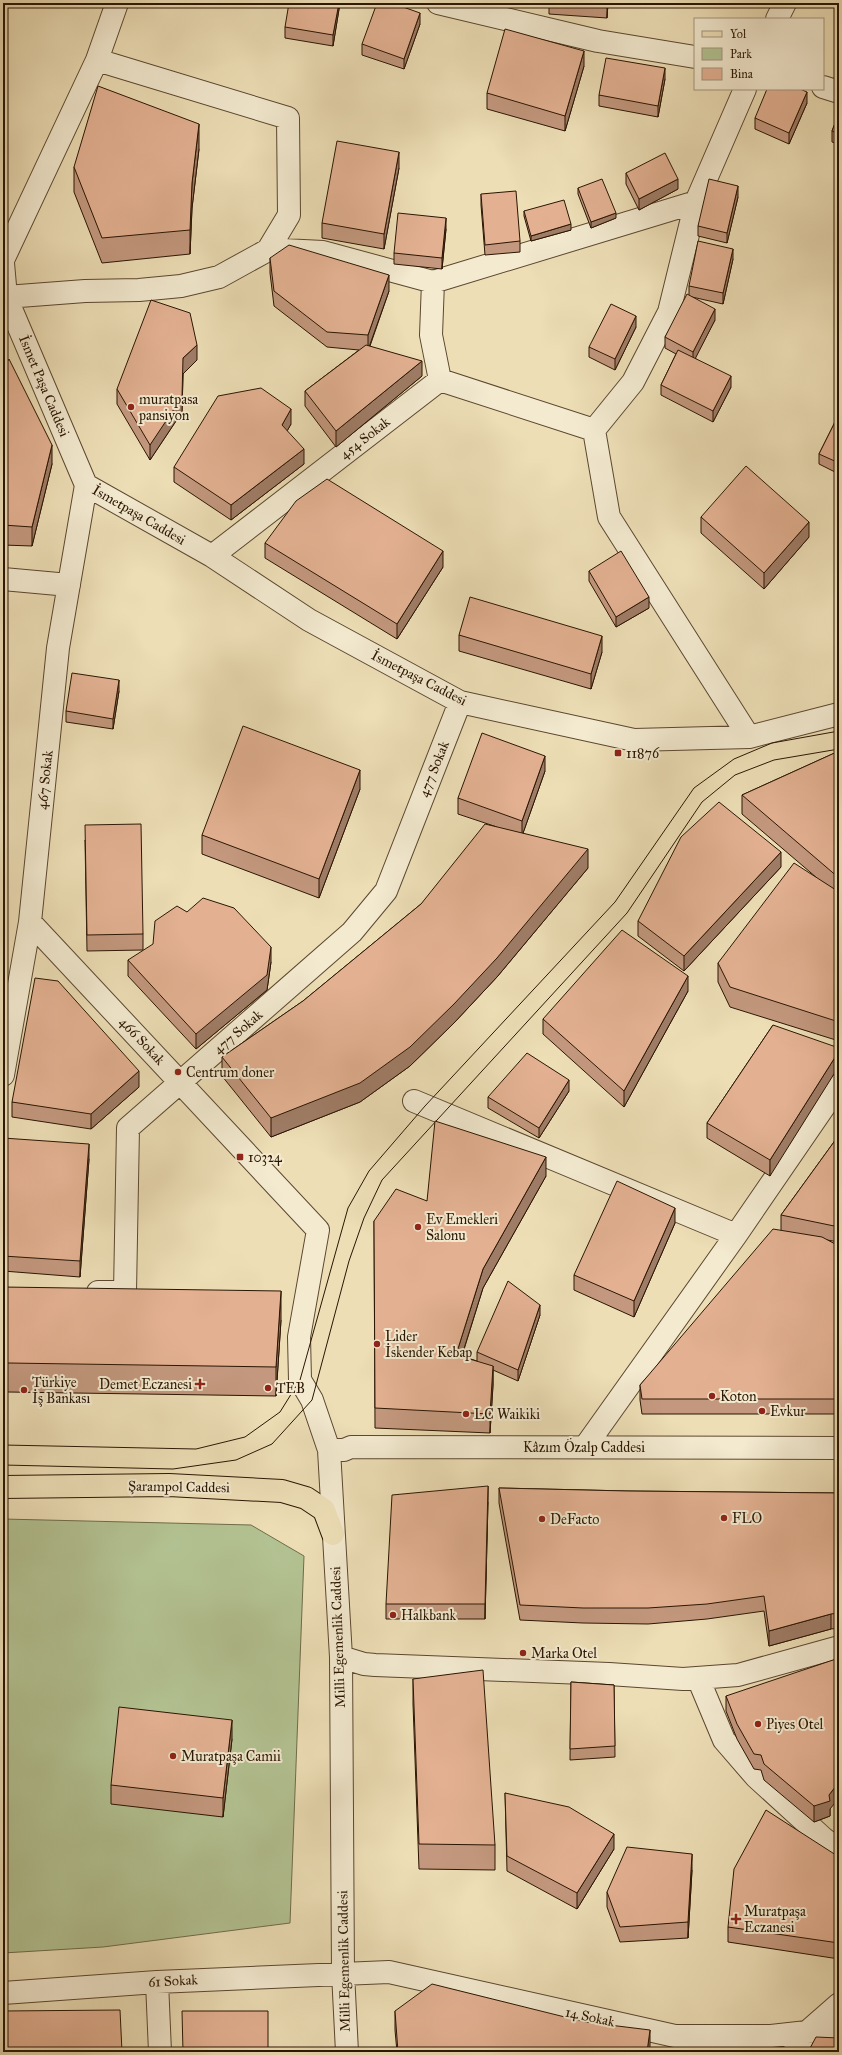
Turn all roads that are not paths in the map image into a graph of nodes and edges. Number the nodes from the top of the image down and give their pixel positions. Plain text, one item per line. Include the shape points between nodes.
1 (117, 3) edge
2 (438, 3) edge
3 (784, 3) edge
4 (777, 18) edge
5 (694, 57) edge
6 (97, 60) junction
7 (824, 87) edge
8 (744, 90) edge
9 (839, 92) edge
10 (696, 202) junction
11 (268, 250) junction
12 (3, 261) edge
13 (433, 282) junction
14 (6, 297) junction
15 (440, 380) junction
16 (594, 430) junction
17 (86, 485) junction
18 (212, 556) junction
19 (3, 578) edge
20 (69, 585) junction
21 (460, 702) junction
22 (839, 714) edge
23 (749, 737) junction
24 (30, 922) junction
25 (3, 1075) edge
26 (180, 1083) junction
27 (839, 1085) edge
28 (414, 1101) dead end
29 (318, 1230) joint
30 (736, 1235) junction
31 (79, 1292) edge
32 (585, 1447) junction
33 (839, 1448) edge
34 (329, 1450) junction
35 (3, 1487) edge
36 (333, 1534) junction
37 (839, 1647) edge
38 (340, 1657) junction
39 (698, 1678) junction
40 (839, 1850) edge
41 (343, 1973) junction
42 (157, 1982) junction
43 (3, 1993) edge
44 (839, 2004) edge
45 (839, 2030) edge
46 (807, 2032) junction
47 (674, 2044) edge
48 (160, 2052) edge
49 (347, 2052) edge
50 (794, 2052) edge

1 - 6 street
2 - 5 street via 598,41
3 - 4 street
6 - 11 street via 288,118 289,215
6 - 12 street
7 - 9 street
8 - 10 street
10 - 13 street
10 - 16 street via 669,312 633,382
11 - 13 street via 323,252
11 - 14 street via 219,277 181,286
12 - 14 street, İsmet Paşa Caddesi
13 - 15 street via 431,335
14 - 17 street, İsmet Paşa Caddesi
15 - 16 street
15 - 18 street, 454 Sokak
16 - 23 street via 609,517
17 - 18 street, İsmetpaşa Caddesi
17 - 20 street, 467 Sokak
18 - 21 street, İsmetpaşa Caddesi via 309,620
19 - 20 street
20 - 24 street, 467 Sokak via 58,648
21 - 23 street, İsmetpaşa Caddesi via 634,740
21 - 26 street, 477 Sokak via 386,891 352,932
22 - 23 street, İsmetpaşa Caddesi
24 - 25 street, 467 Sokak
24 - 26 street, 466 Sokak
26 - 29 street, 466 Sokak
26 - 31 street, 477 Sokak via 128,1128 125,1292
27 - 30 street
28 - 30 street
29 - 34 street, Milli Egemenlik Caddesi via 299,1337 300,1380 312,1400
30 - 32 street
32 - 33 street, Kâzım Özalp Caddesi
32 - 34 street, Kâzım Özalp Caddesi via 351,1447 344,1450
34 - 36 street, Milli Egemenlik Caddesi
35 - 36 main road, Şarampol Caddesi via 169,1485 282,1491 306,1498 324,1510
36 - 38 street, Milli Egemenlik Caddesi
37 - 39 street via 738,1675
38 - 39 street via 375,1666
38 - 41 street, Milli Egemenlik Caddesi
39 - 40 street via 724,1740 756,1777
41 - 42 street, 61 Sokak
41 - 47 street, 14 Sokak via 389,1972
41 - 49 street, Milli Egemenlik Caddesi
42 - 43 street, 61 Sokak
42 - 48 street
44 - 46 street
45 - 46 street, 14 Sokak
46 - 47 street, 14 Sokak
46 - 50 street

